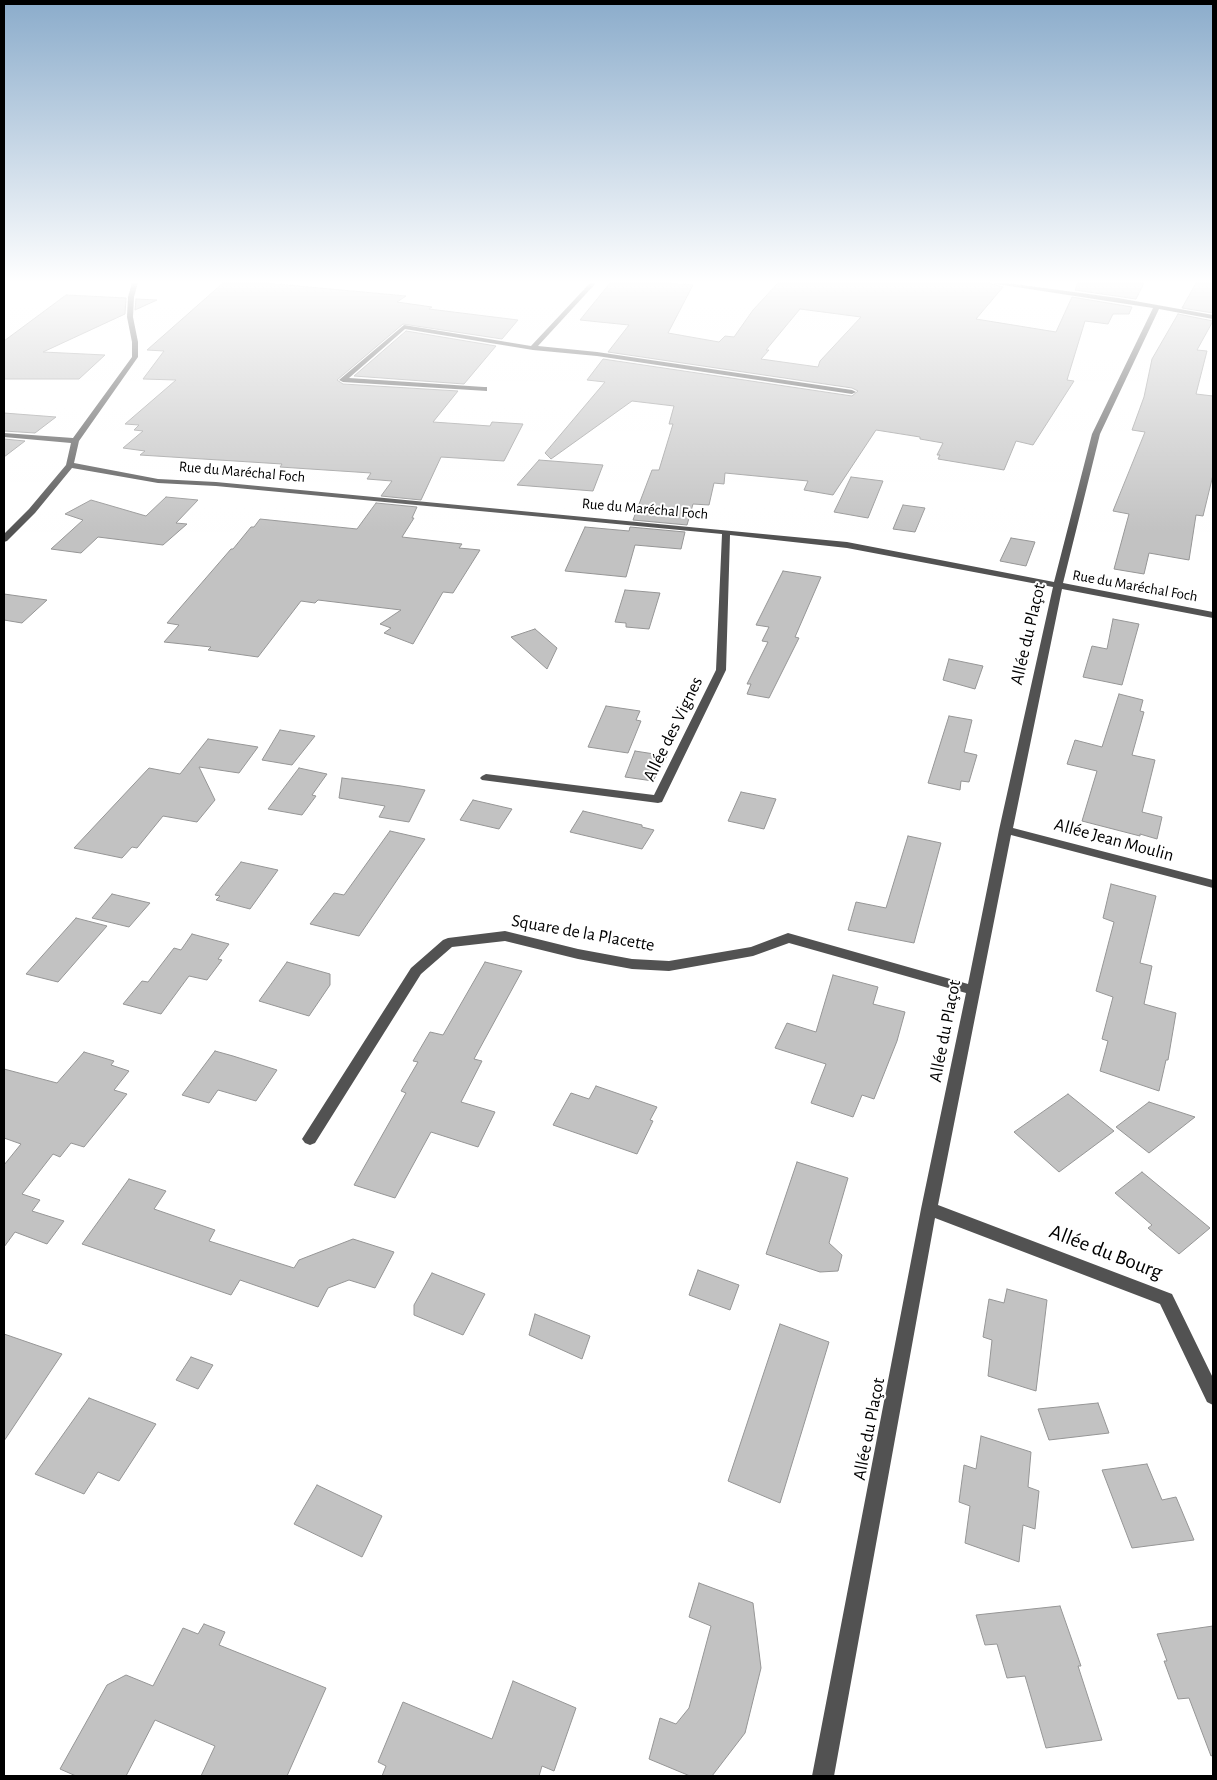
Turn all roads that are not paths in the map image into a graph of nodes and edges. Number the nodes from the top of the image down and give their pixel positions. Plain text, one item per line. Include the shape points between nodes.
1 (129, 366) edge
2 (359, 366) edge
3 (677, 366) edge
4 (1128, 366) edge
5 (484, 389) dead end
6 (852, 392) dead end
7 (4, 434) edge
8 (75, 441) junction
9 (70, 465) junction
10 (726, 532) junction
11 (4, 539) edge
12 (1058, 587) junction
13 (1213, 615) edge
14 (486, 778) dead end
15 (1005, 830) junction
16 (1213, 884) edge
17 (972, 990) junction
18 (310, 1139) dead end
19 (929, 1209) junction
20 (1213, 1396) edge
21 (823, 1776) edge

1 - 8 street
2 - 5 street via 343,380
3 - 6 street
4 - 12 street, Allée du Plaçot via 1096,434
7 - 8 street
8 - 9 street
9 - 10 street, Rue du Maréchal Foch via 158,481
9 - 11 street via 32,512
10 - 12 street, Rue du Maréchal Foch via 847,545
10 - 14 street, Allée des Vignes via 721,670 658,799
12 - 13 street, Rue du Maréchal Foch
12 - 15 street, Allée du Plaçot
15 - 16 street, Allée Jean Moulin
15 - 17 street, Allée du Plaçot
17 - 18 street, Square de la Placette via 788,938 753,951 669,966 632,964 505,936 448,943 416,971
17 - 19 street, Allée du Plaçot
19 - 20 street, Allée du Bourg via 1166,1299
19 - 21 street, Allée du Plaçot

